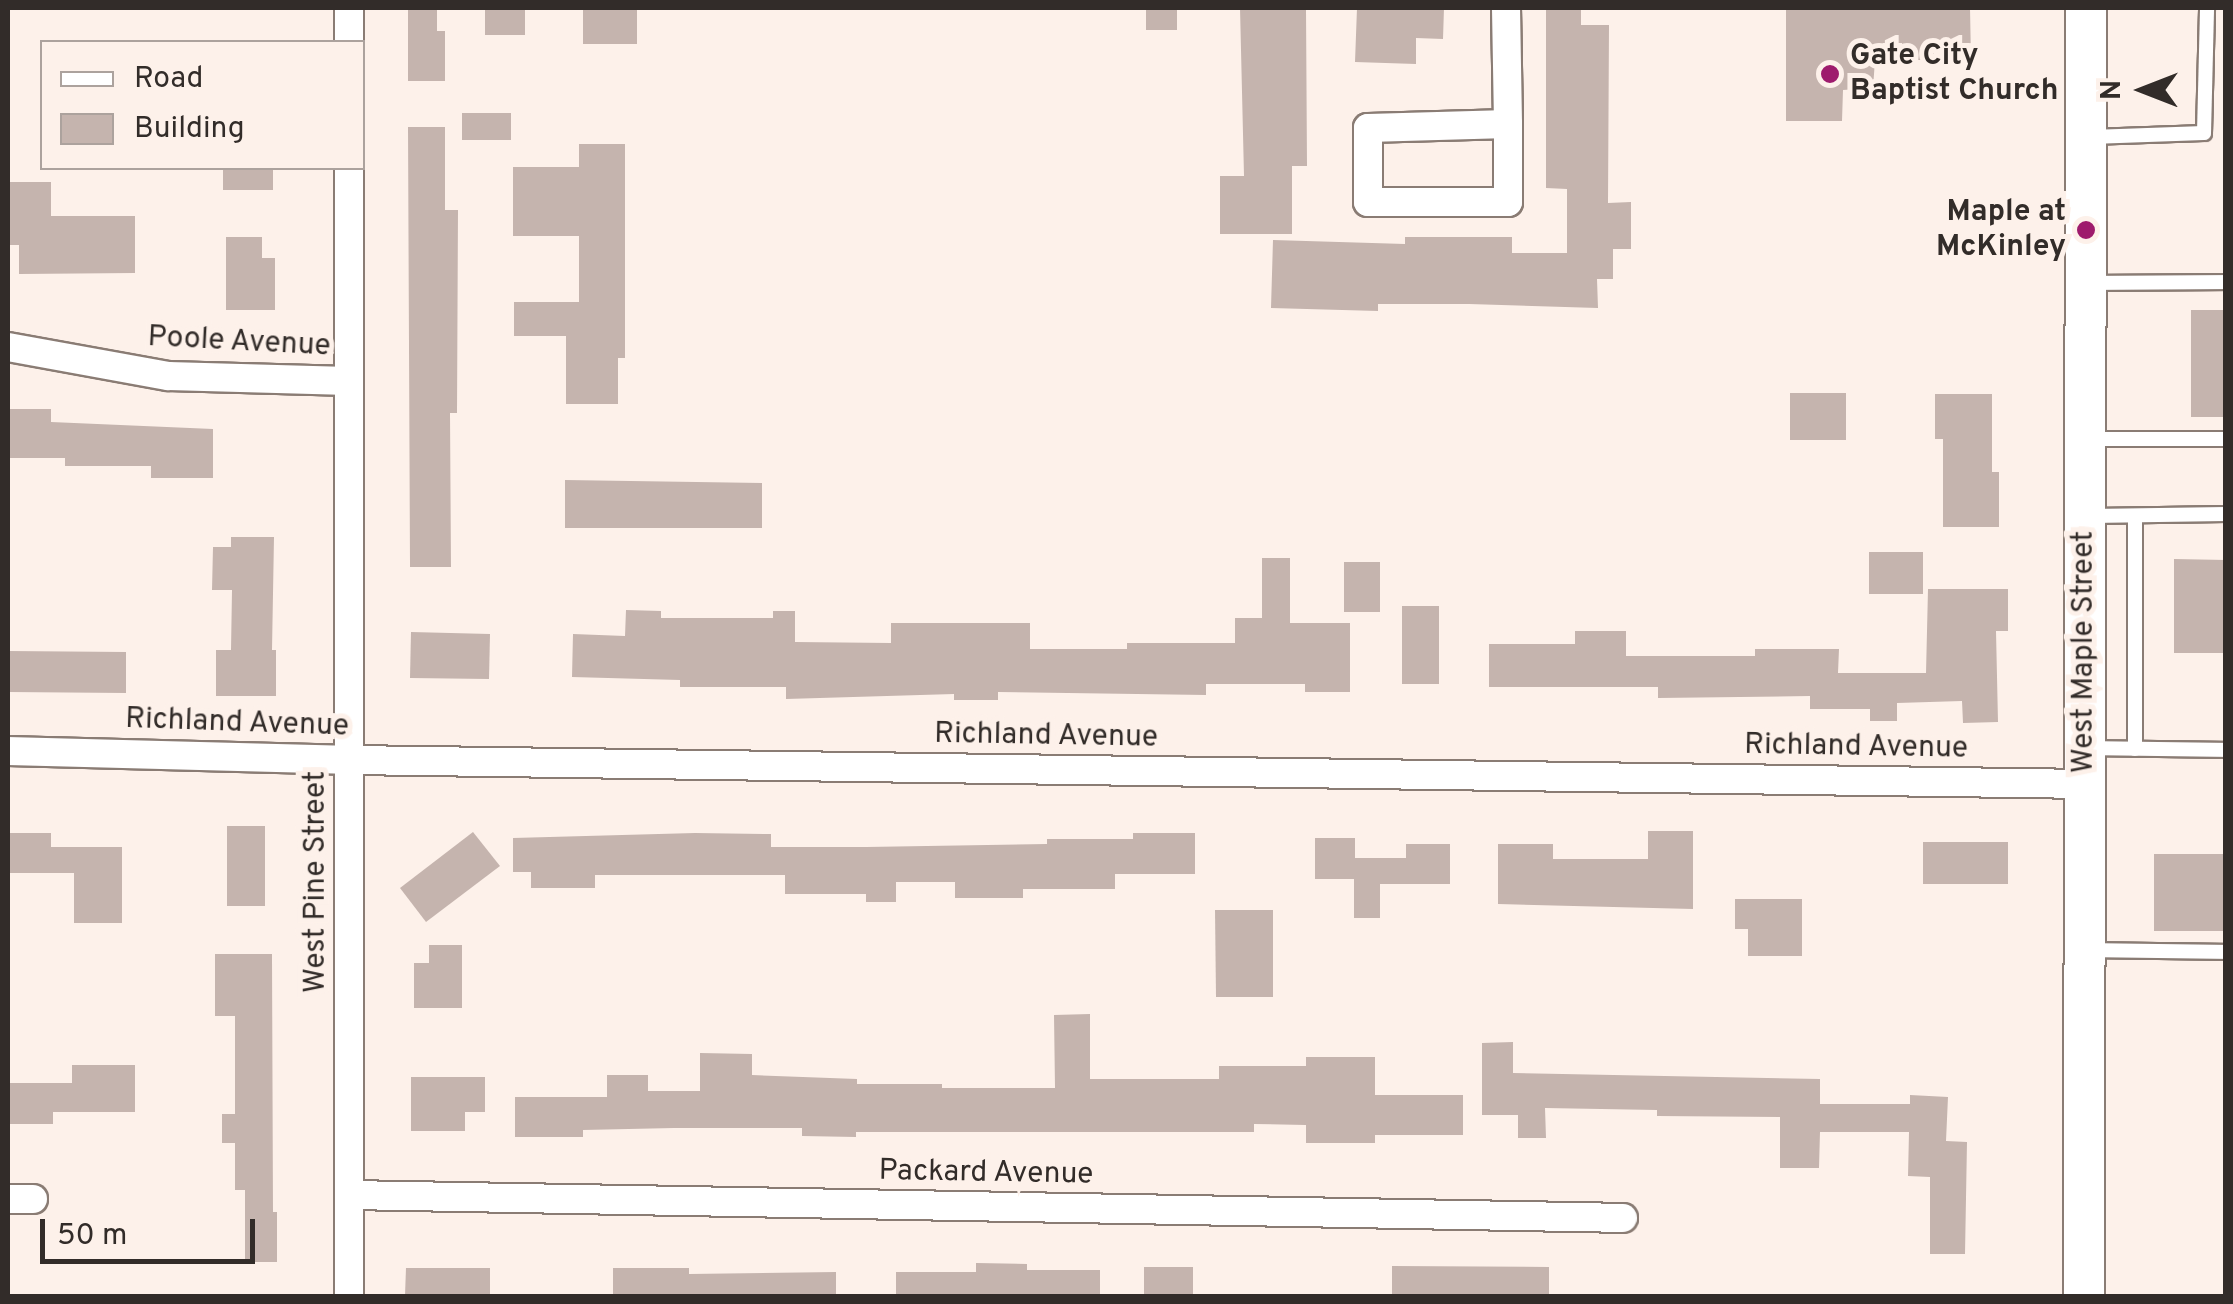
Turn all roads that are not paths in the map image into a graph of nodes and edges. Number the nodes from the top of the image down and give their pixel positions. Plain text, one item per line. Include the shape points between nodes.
1 (349, 8) edge
2 (1506, 8) edge
3 (2086, 8) edge
4 (2207, 8) edge
5 (349, 40) edge
6 (1508, 124) junction
7 (2086, 137) junction
8 (349, 170) edge
9 (2226, 282) edge
10 (2086, 283) junction
11 (8, 347) edge
12 (349, 381) junction
13 (2085, 439) junction
14 (2226, 439) edge
15 (2226, 514) edge
16 (2085, 516) junction
17 (2135, 516) junction
18 (2135, 750) junction
19 (2226, 750) edge
20 (8, 751) edge
21 (349, 760) junction
22 (2084, 766) junction
23 (2084, 950) junction
24 (2226, 952) edge
25 (349, 1194) junction
26 (1623, 1218) dead end
27 (349, 1296) edge
28 (2084, 1296) edge

1 - 5 street
2 - 6 street
3 - 7 street, West Maple Street
4 - 7 lane via 2204,134
6 - 6 street via 1508,202 1368,202 1368,128
7 - 10 street, West Maple Street
8 - 12 street, West Pine Street
9 - 10 lane
10 - 13 street, West Maple Street
11 - 12 street, Poole Avenue via 168,376
12 - 21 street, West Pine Street
13 - 14 lane
13 - 16 street, West Maple Street
15 - 17 lane
16 - 17 lane
16 - 22 street, West Maple Street
17 - 18 lane
18 - 19 lane
18 - 22 lane
20 - 21 street, Richland Avenue
21 - 22 street, Richland Avenue
21 - 25 street, West Pine Street
22 - 23 street, West Maple Street
23 - 24 lane
23 - 28 street, West Maple Street
25 - 26 street, Packard Avenue
25 - 27 street, West Pine Street

